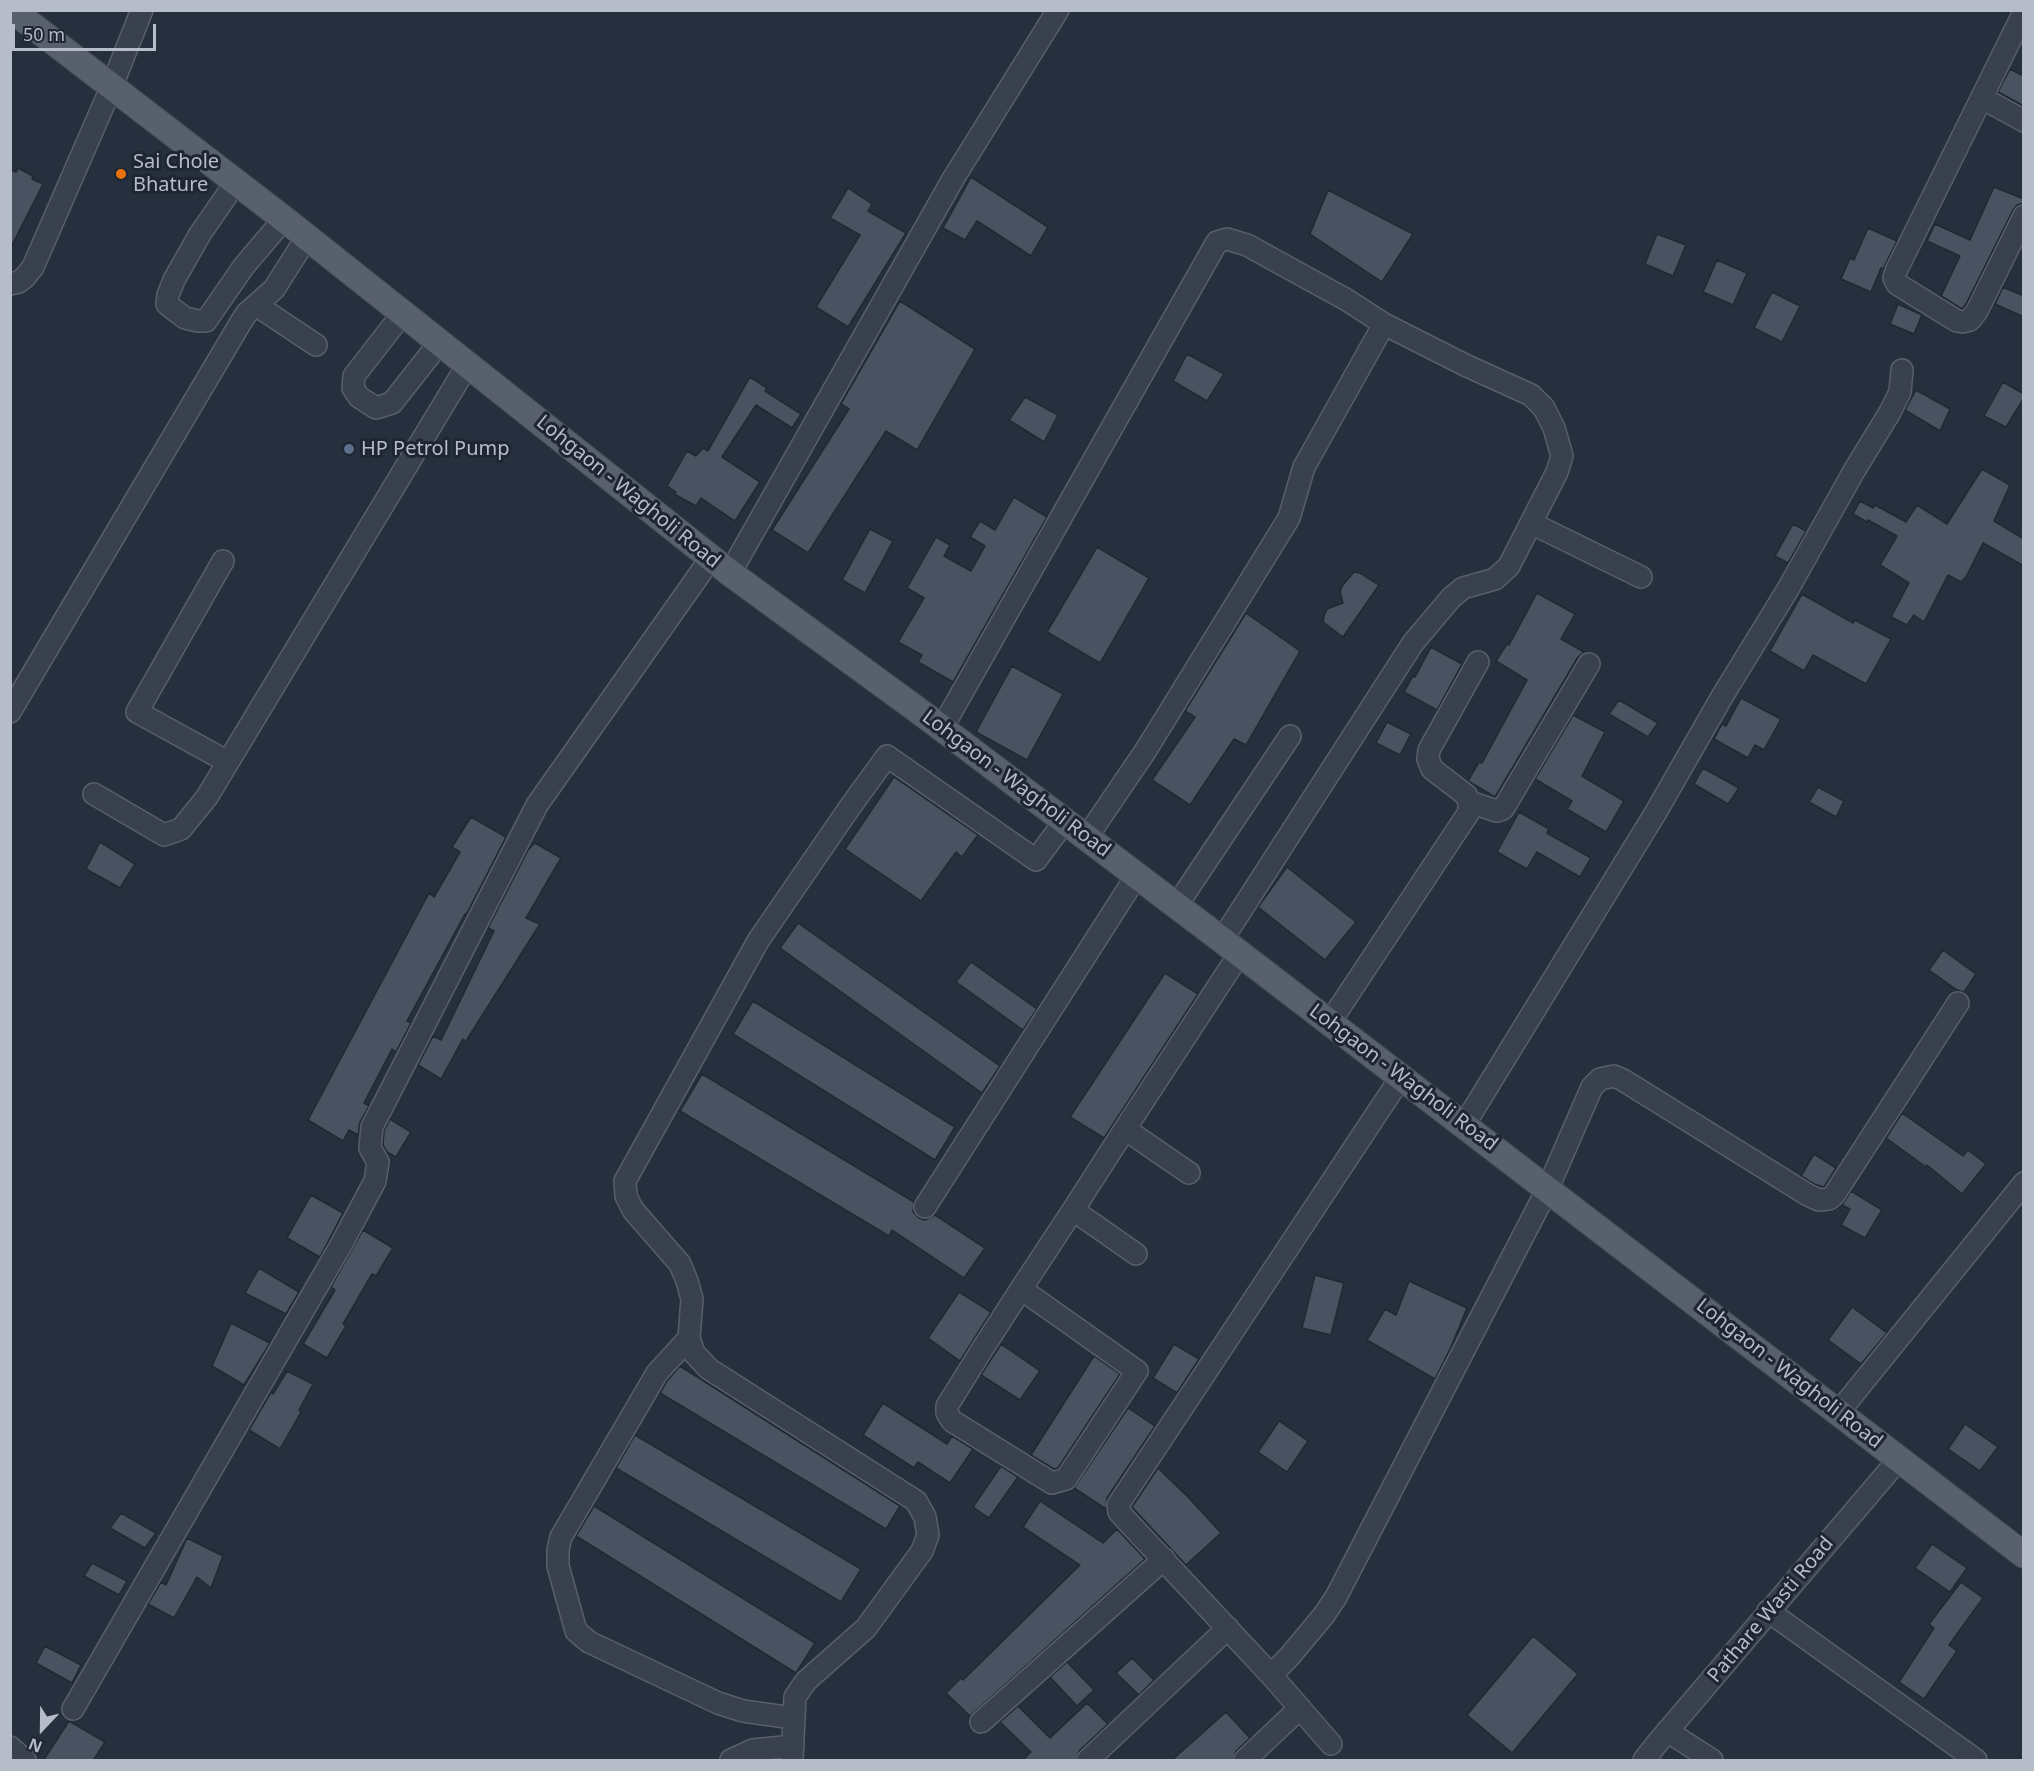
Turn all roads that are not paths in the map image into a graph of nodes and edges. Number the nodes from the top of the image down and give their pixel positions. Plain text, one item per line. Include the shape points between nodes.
1 (12, 10) edge
2 (141, 10) edge
3 (1058, 10) edge
4 (2023, 16) edge
5 (111, 88) junction
6 (1982, 98) junction
7 (2024, 121) edge
8 (237, 182) junction
9 (2024, 216) edge
10 (284, 219) junction
11 (307, 237) junction
12 (10, 284) edge
13 (256, 305) junction
14 (403, 313) junction
15 (1384, 324) junction
16 (440, 342) junction
17 (316, 345) dead end
18 (468, 364) junction
19 (1902, 370) dead end
20 (1531, 523) junction
21 (223, 561) dead end
22 (720, 566) junction
23 (1641, 577) dead end
24 (1478, 662) dead end
25 (1589, 664) dead end
26 (10, 712) edge
27 (942, 728) junction
28 (1290, 736) dead end
29 (228, 762) junction
30 (94, 794) dead end
31 (1469, 802) junction
32 (1065, 821) junction
33 (1087, 837) junction
34 (1137, 875) junction
35 (1177, 905) junction
36 (1231, 946) junction
37 (1958, 1003) dead end
38 (1330, 1022) junction
39 (1401, 1077) junction
40 (1464, 1125) junction
41 (1125, 1129) junction
42 (1189, 1173) dead end
43 (2024, 1183) edge
44 (1548, 1188) junction
45 (926, 1208) dead end
46 (1073, 1210) junction
47 (1136, 1254) dead end
48 (1021, 1290) junction
49 (689, 1338) junction
50 (1838, 1413) junction
51 (1899, 1459) junction
52 (2024, 1555) edge
53 (1164, 1559) junction
54 (1768, 1611) junction
55 (1228, 1628) junction
56 (1271, 1675) junction
57 (73, 1708) dead end
58 (1300, 1708) junction
59 (793, 1718) junction
60 (981, 1722) dead end
61 (1667, 1731) junction
62 (1331, 1744) dead end
63 (10, 1747) edge
64 (793, 1754) edge
65 (26, 1761) edge
66 (731, 1761) edge
67 (1088, 1761) edge
68 (1245, 1761) edge
69 (1644, 1761) edge
70 (1712, 1761) edge
71 (1976, 1761) edge

1 - 5 main road, Lohgaon - Wagholi Road
2 - 5 street
3 - 22 street
4 - 6 street
5 - 8 main road, Lohgaon - Wagholi Road
5 - 12 street via 33,267 19,282
6 - 7 street
6 - 9 street via 1896,271 1897,284 1957,321 1970,320
8 - 10 main road, Lohgaon - Wagholi Road
8 - 10 street via 200,234 174,280 167,304 173,309 185,318 206,321 244,266
10 - 11 main road, Lohgaon - Wagholi Road
11 - 13 street via 274,289
11 - 14 main road, Lohgaon - Wagholi Road
13 - 17 street
13 - 26 street via 241,322
14 - 16 main road, Lohgaon - Wagholi Road
14 - 16 street via 354,376 353,388 359,397 376,408 392,403
15 - 20 street via 1531,394 1544,408 1562,456
15 - 27 street via 1247,245 1227,239 1217,242
15 - 33 street via 1304,467 1289,518 1146,750
16 - 18 main road, Lohgaon - Wagholi Road
18 - 22 main road, Lohgaon - Wagholi Road
18 - 29 street
19 - 40 street via 1900,392 1890,412 1788,589
20 - 23 street
20 - 36 street via 1509,566 1495,579 1463,588 1413,643
21 - 29 street via 137,712
22 - 27 main road, Lohgaon - Wagholi Road
22 - 57 street via 537,805 372,1127 370,1148 378,1162 375,1181
24 - 31 street via 1429,750 1428,759 1432,769 1466,795
25 - 31 street via 1503,809 1497,811
27 - 32 main road, Lohgaon - Wagholi Road
28 - 35 street
29 - 30 street via 207,798 181,829 164,835
31 - 38 street via 1463,823
32 - 33 main road, Lohgaon - Wagholi Road
32 - 49 street via 1036,860 887,756 758,941 625,1181 626,1196 633,1210 680,1264 687,1281 692,1299
33 - 34 main road, Lohgaon - Wagholi Road
34 - 35 main road, Lohgaon - Wagholi Road
34 - 45 street
35 - 36 main road, Lohgaon - Wagholi Road
36 - 38 main road, Lohgaon - Wagholi Road
36 - 41 street
37 - 44 street via 1828,1199 1808,1195 1614,1076 1600,1079 1592,1087
38 - 39 main road, Lohgaon - Wagholi Road
39 - 40 main road, Lohgaon - Wagholi Road
39 - 53 street via 1118,1505 1119,1512
40 - 44 main road, Lohgaon - Wagholi Road
41 - 42 street
41 - 46 street
43 - 50 street
44 - 50 main road, Lohgaon - Wagholi Road
44 - 56 street via 1336,1597
46 - 47 street
46 - 48 street
48 - 48 street via 1137,1371 1066,1479 1052,1483 952,1421 947,1413 946,1406
49 - 59 street via 694,1353 709,1369 916,1501 926,1517 928,1535 922,1551 866,1628 806,1681 795,1697
49 - 59 street via 657,1373 561,1537 558,1566 576,1631 589,1642 718,1703
50 - 51 main road, Lohgaon - Wagholi Road
51 - 52 main road, Lohgaon - Wagholi Road
51 - 54 street, Pathare Wasti Road
53 - 55 street
53 - 60 street
54 - 61 street, Pathare Wasti Road
54 - 71 street
55 - 56 street
55 - 67 street
56 - 58 street
58 - 62 street
58 - 68 street
59 - 64 street
61 - 69 street, Pathare Wasti Road
61 - 70 street
63 - 65 street
64 - 66 street via 753,1749

